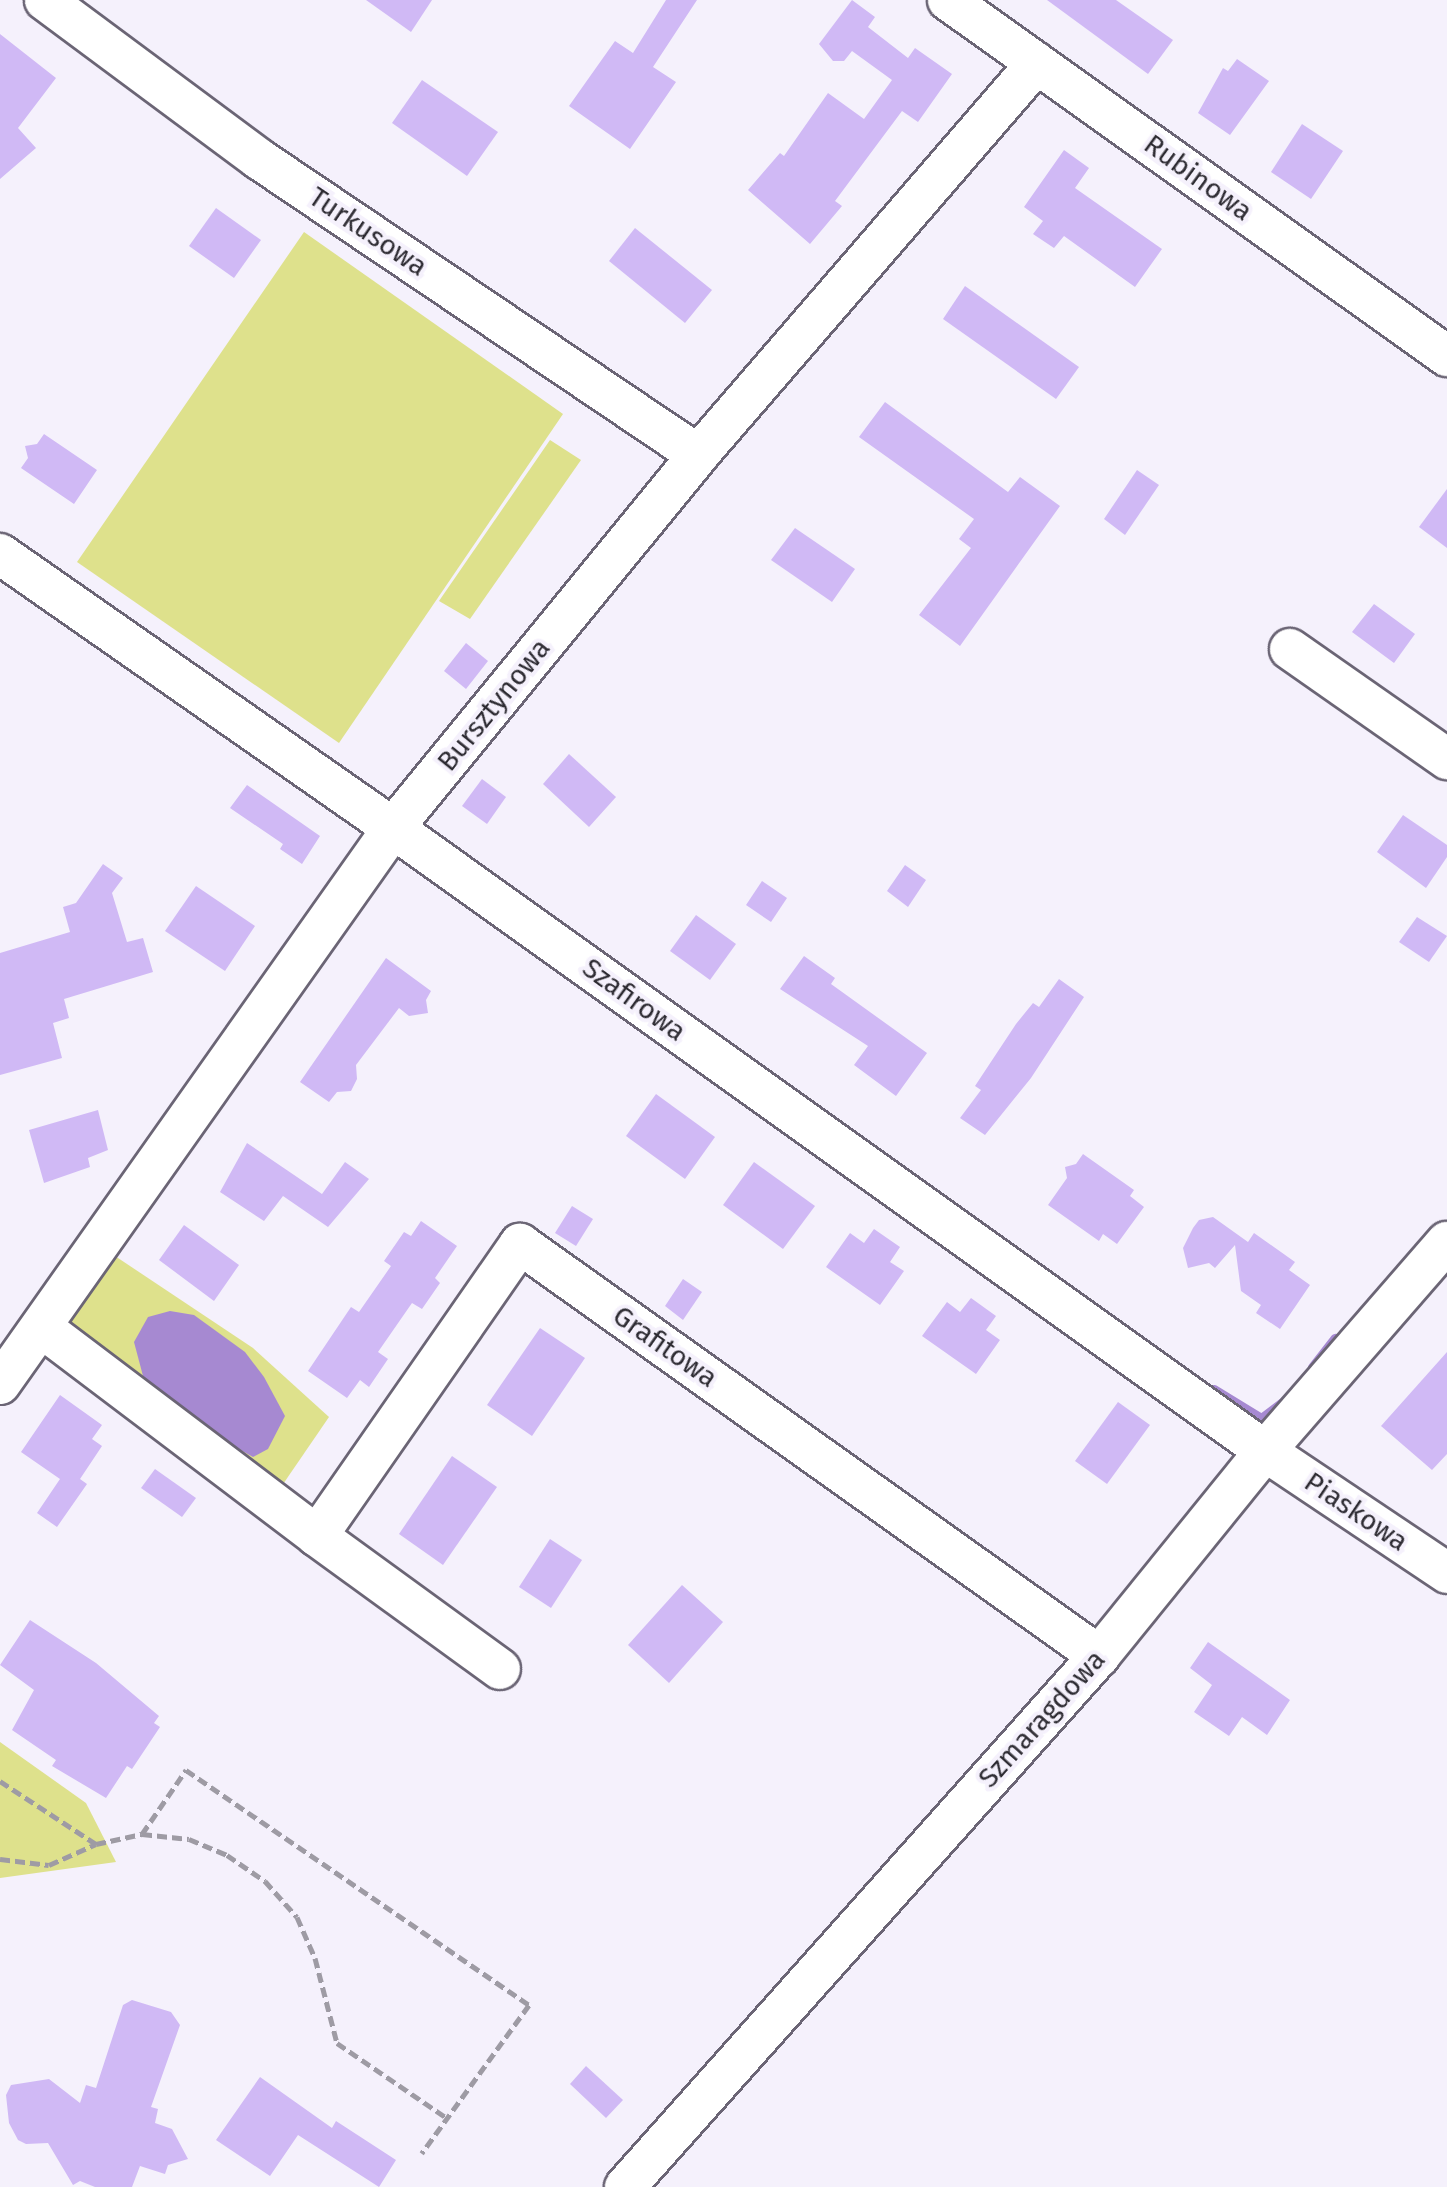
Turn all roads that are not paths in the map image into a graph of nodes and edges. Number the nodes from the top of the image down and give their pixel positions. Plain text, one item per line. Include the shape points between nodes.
1 (45, 0) edge
2 (948, 0) edge
3 (1036, 63) junction
4 (1447, 356) edge
5 (698, 456) junction
6 (0, 554) edge
7 (1290, 649) dead end
8 (1447, 759) edge
9 (393, 828) junction
10 (1447, 1242) edge
11 (41, 1327) junction
12 (0, 1384) edge
13 (1265, 1451) junction
14 (317, 1536) junction
15 (1447, 1574) edge
16 (1099, 1656) junction
17 (500, 1669) dead end
18 (625, 2187) edge

1 - 5 street, Turkusowa via 260,159
2 - 3 street, Rubinowa
3 - 4 street, Rubinowa
3 - 5 street, Bursztynowa
5 - 9 street, Bursztynowa
6 - 9 street, Szafirowa
7 - 8 street
9 - 11 street, Bursztynowa
9 - 13 street, Szafirowa
10 - 13 street, Szmaragdowa
11 - 12 street, Bursztynowa
11 - 14 street
13 - 15 street, Piaskowa
13 - 16 street, Szmaragdowa
14 - 16 street, Grafitowa via 520,1244
14 - 17 street
16 - 18 street, Szmaragdowa

